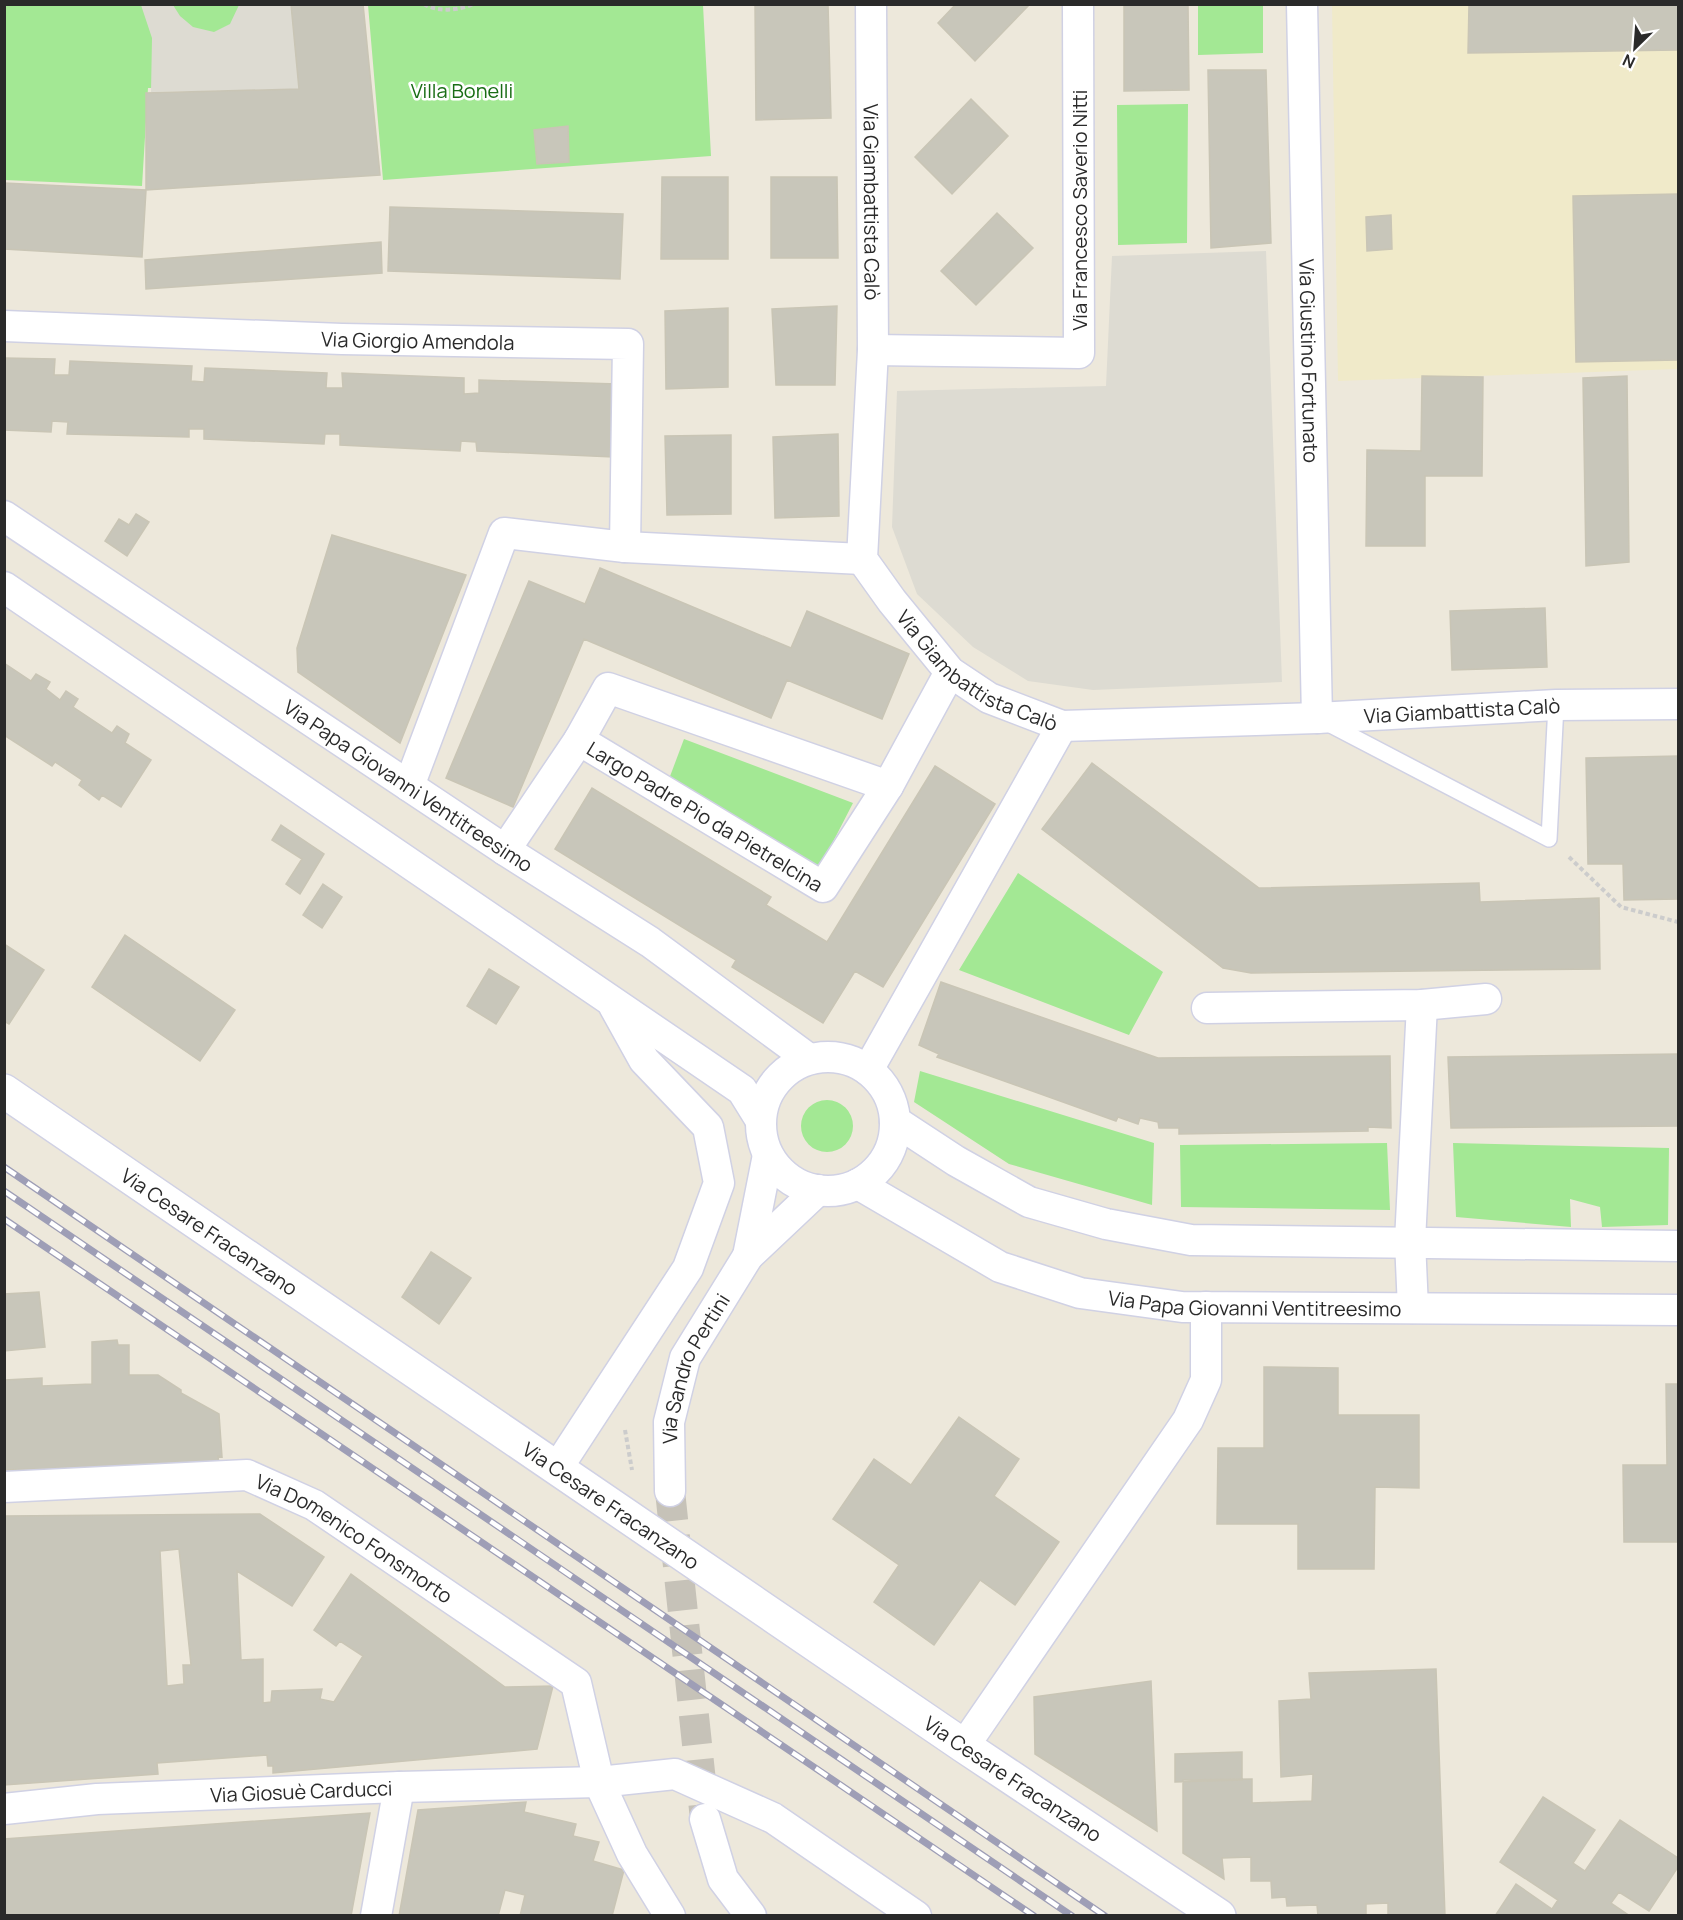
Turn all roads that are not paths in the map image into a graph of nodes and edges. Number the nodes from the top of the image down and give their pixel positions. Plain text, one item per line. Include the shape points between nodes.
1 (872, 4) edge
2 (1078, 4) edge
3 (1302, 4) edge
4 (4, 326) edge
5 (873, 350) junction
6 (4, 516) edge
7 (625, 547) junction
8 (862, 559) junction
9 (4, 587) edge
10 (950, 672) junction
11 (1678, 704) edge
12 (1556, 705) junction
13 (1317, 718) junction
14 (1062, 726) junction
15 (579, 740) junction
16 (409, 786) junction
17 (888, 786) junction
18 (505, 850) junction
19 (1486, 999) dead end
20 (611, 1001) junction
21 (1422, 1005) junction
22 (1207, 1008) dead end
23 (809, 1059) junction
24 (868, 1070) junction
25 (4, 1091) edge
26 (760, 1119) junction
27 (895, 1121) junction
28 (768, 1155) junction
29 (858, 1184) junction
30 (818, 1190) junction
31 (1410, 1241) junction
32 (1678, 1246) edge
33 (748, 1256) junction
34 (1206, 1307) junction
35 (1413, 1308) junction
36 (1678, 1310) edge
37 (558, 1467) junction
38 (4, 1487) edge
39 (670, 1491) tunnel mouth
40 (964, 1746) junction
41 (599, 1782) junction
42 (399, 1787) junction
43 (4, 1809) edge
44 (705, 1819) tunnel mouth
45 (376, 1916) edge
46 (670, 1916) edge
47 (751, 1916) edge
48 (916, 1916) edge
49 (1220, 1916) edge

1 - 5 street, Via Giambattista Calò
2 - 5 street, Via Francesco Saverio Nitti via 1079,353
3 - 13 street, Via Giustino Fortunato
4 - 7 street, Via Giorgio Amendola via 342,339 628,344
5 - 8 street, Via Giambattista Calò
6 - 16 street, Via Papa Giovanni Ventitreesimo
7 - 8 street
7 - 16 street via 504,533
8 - 10 street, Via Giambattista Calò
9 - 20 street
10 - 14 street, Via Giambattista Calò via 990,698
10 - 17 street, Largo Padre Pio da Pietrelcina
11 - 12 street, Via Giambattista Calò
12 - 13 street, Via Giambattista Calò
12 - 13 lane via 1550,838
13 - 14 street, Via Giambattista Calò
14 - 24 street
15 - 17 street, Largo Padre Pio da Pietrelcina via 608,688
15 - 17 street, Largo Padre Pio da Pietrelcina via 823,886
15 - 18 street, Largo Padre Pio da Pietrelcina
16 - 18 street, Via Papa Giovanni Ventitreesimo
18 - 23 street, Via Papa Giovanni Ventitreesimo via 650,942
19 - 21 street
20 - 26 street via 742,1090
20 - 37 street via 644,1060 708,1127 719,1183 688,1268
21 - 22 street
21 - 31 street
23 - 24 street via 830,1056 850,1060
23 - 26 street via 790,1067 775,1081 764,1100
24 - 27 street via 882,1084
25 - 37 street, Via Cesare Fracanzano
26 - 28 street
27 - 29 street via 886,1158
27 - 31 street via 1029,1202 1106,1224 1191,1240
28 - 30 street via 781,1172 798,1184
28 - 33 street, Via Sandro Pertini
29 - 30 street
29 - 34 street, Via Papa Giovanni Ventitreesimo via 1000,1267 1080,1293
30 - 33 street, Via Sandro Pertini
31 - 32 street
31 - 35 street
33 - 39 street, Via Sandro Pertini via 685,1358 669,1422
34 - 35 street, Via Papa Giovanni Ventitreesimo
34 - 40 street via 1206,1380 1188,1420
35 - 36 street, Via Papa Giovanni Ventitreesimo
37 - 40 street, Via Cesare Fracanzano
38 - 41 street, Via Domenico Fonsmorto via 247,1475 314,1505 576,1683
40 - 49 street, Via Cesare Fracanzano
41 - 42 street, Via Giosuè Carducci
41 - 46 street, Via Domenico Fonsmorto via 632,1854
41 - 48 street, Via Giosuè Carducci via 675,1774 773,1818
42 - 43 street, Via Giosuè Carducci via 97,1799
42 - 45 street
44 - 47 street via 723,1879

